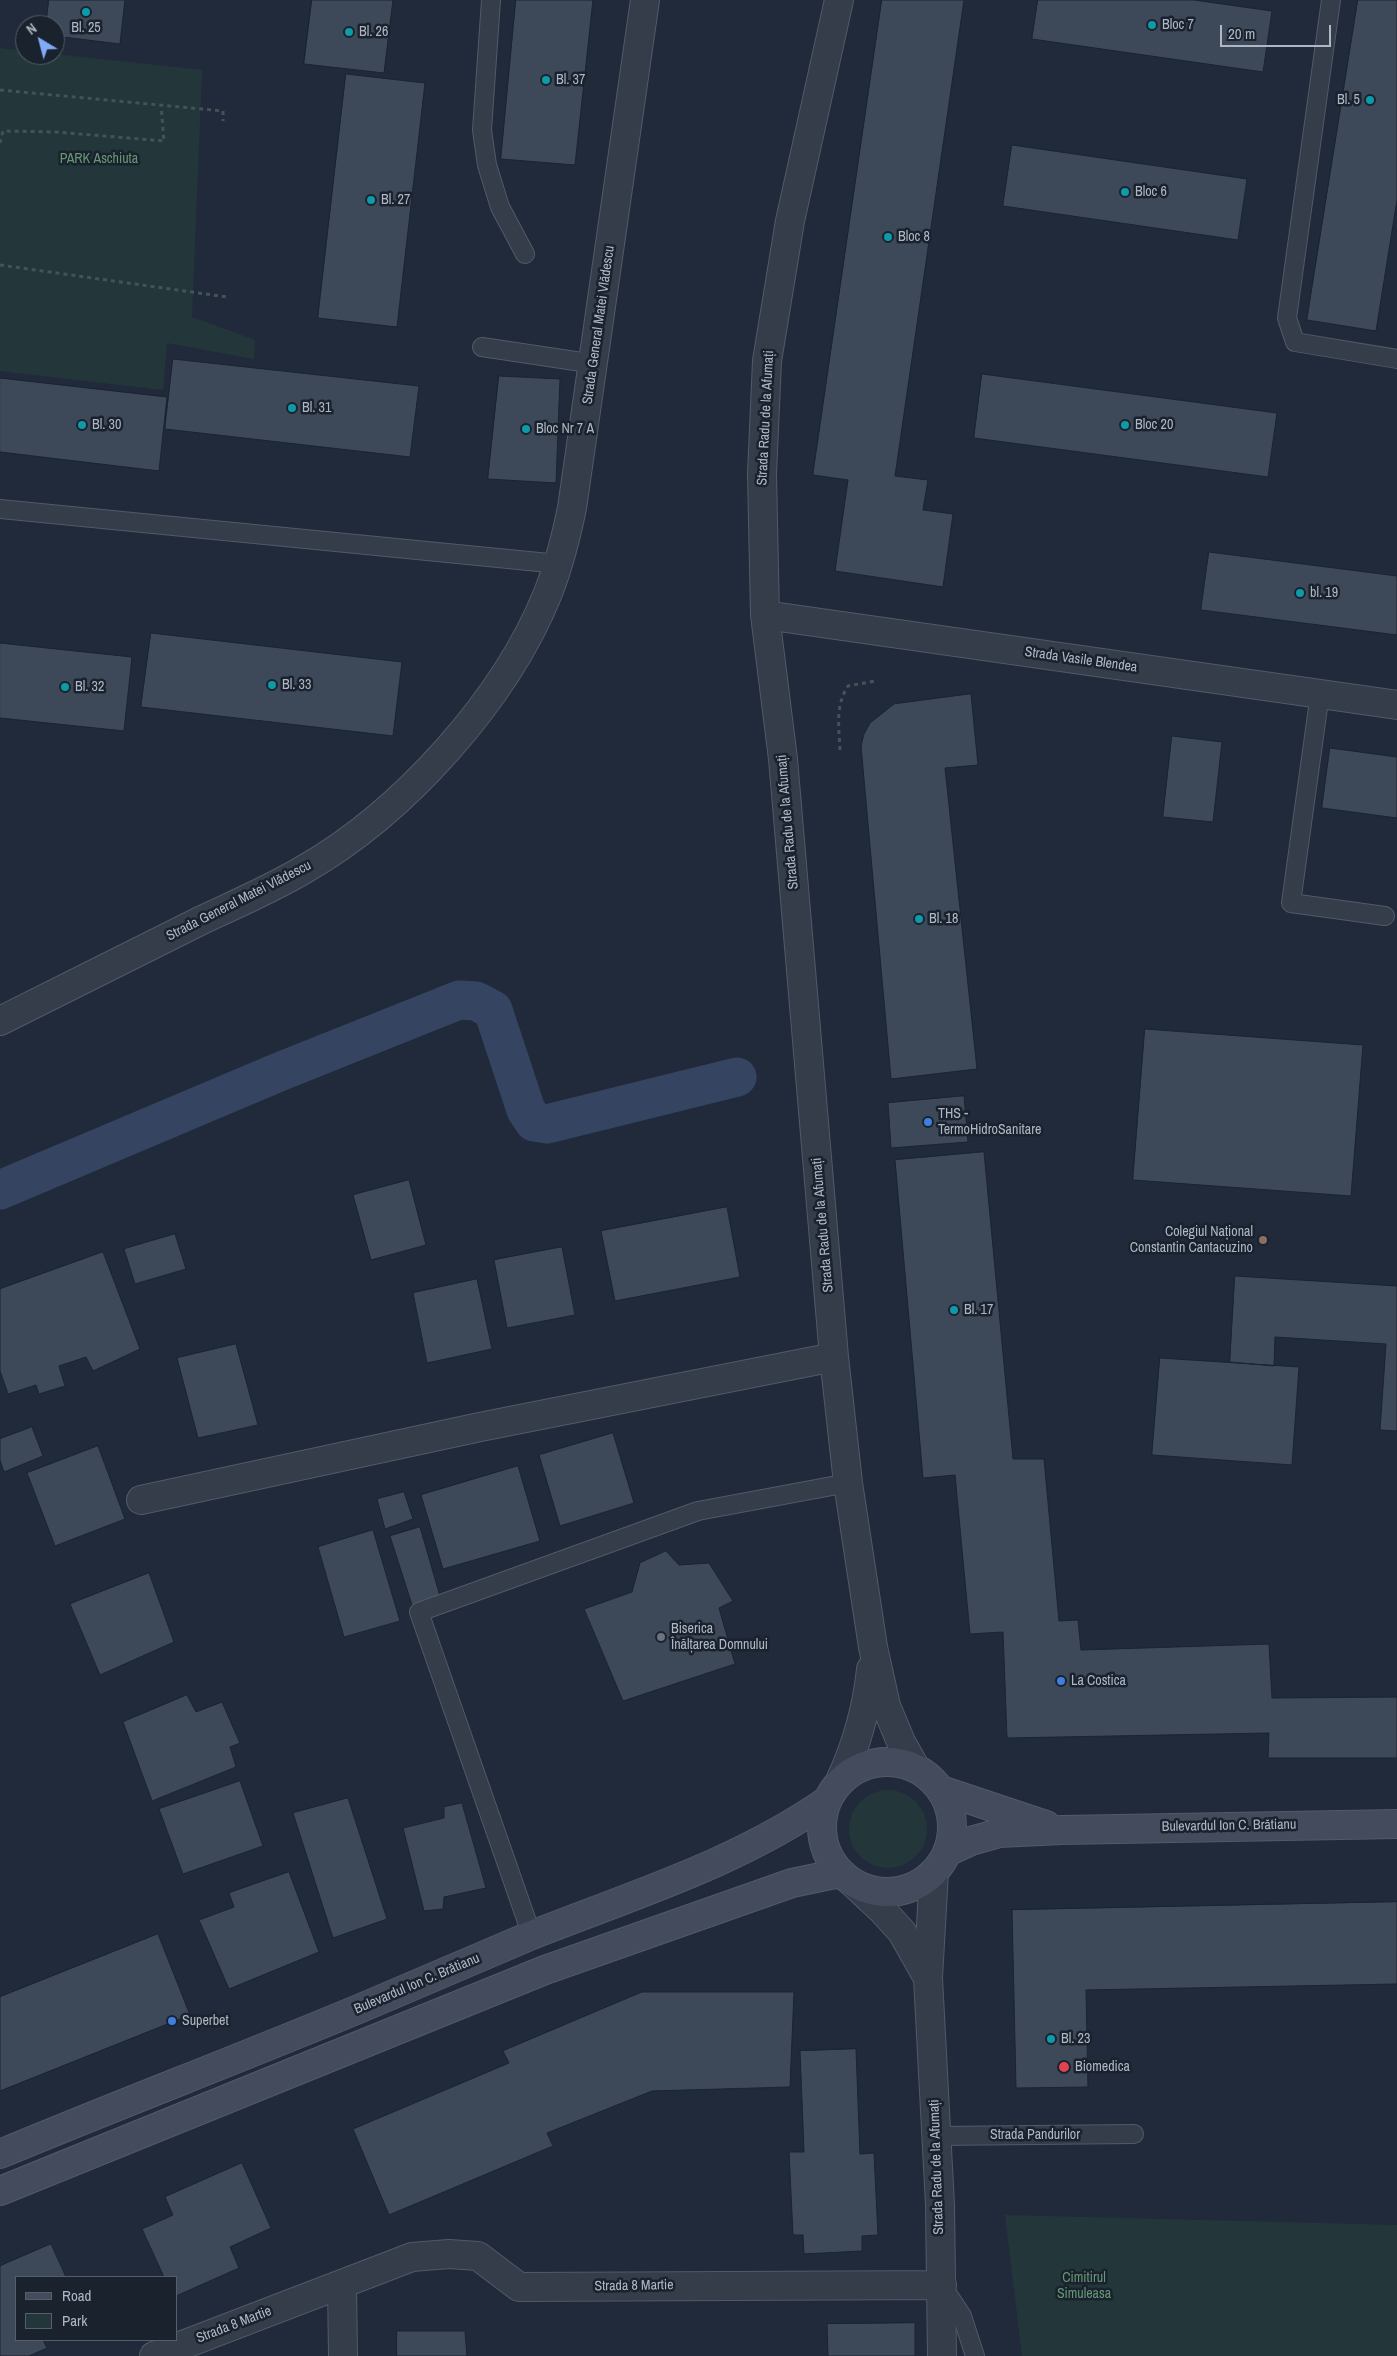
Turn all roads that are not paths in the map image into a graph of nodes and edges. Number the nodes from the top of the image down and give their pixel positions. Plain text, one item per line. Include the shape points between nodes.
1 (491, 0) edge
2 (645, 0) edge
3 (839, 0) edge
4 (1331, 0) edge
5 (525, 254) dead end
6 (482, 346) dead end
7 (1397, 358) edge
8 (595, 364) junction
9 (0, 509) edge
10 (558, 564) junction
11 (766, 614) junction
12 (1320, 693) junction
13 (1397, 705) edge
14 (1386, 916) dead end
15 (0, 1021) edge
16 (834, 1357) junction
17 (848, 1483) junction
18 (141, 1500) dead end
19 (873, 1647) junction
20 (915, 1767) junction
21 (941, 1790) junction
22 (834, 1791) junction
23 (1397, 1824) edge
24 (1062, 1830) junction
25 (940, 1862) junction
26 (846, 1877) junction
27 (532, 1936) junction
28 (928, 1978) junction
29 (1134, 2134) dead end
30 (937, 2136) junction
31 (0, 2154) edge
32 (0, 2191) edge
33 (342, 2284) junction
34 (942, 2285) junction
35 (154, 2356) edge
36 (343, 2356) edge
37 (942, 2356) edge
38 (975, 2356) edge

1 - 5 lane via 483,138 487,165 500,207
2 - 8 street, Strada General Matei Vlădescu
3 - 11 street, Strada Radu de la Afumați via 790,221 767,361 762,474
4 - 7 lane via 1287,318 1295,342
6 - 8 lane
8 - 10 street, Strada General Matei Vlădescu via 572,508
9 - 10 lane
10 - 15 street, Strada General Matei Vlădescu via 533,626 484,704 445,752 378,817 304,870
11 - 12 street, Strada Vasile Blendea
11 - 16 street, Strada Radu de la Afumați via 783,759
12 - 13 street, Strada Vasile Blendea
12 - 14 lane via 1291,903
16 - 17 street, Strada Radu de la Afumați
16 - 18 street via 489,1425
17 - 19 street, Strada Radu de la Afumați
17 - 27 lane via 698,1511 420,1612
19 - 20 street, Strada Radu de la Afumați via 886,1706
19 - 22 street, Strada Radu de la Afumați via 864,1717 853,1752
20 - 21 main road via 930,1776
20 - 22 main road via 895,1761 875,1762 856,1769
21 - 24 main road, Bulevardul Ion C. Brătianu
21 - 25 main road via 950,1809 953,1831
22 - 26 main road via 822,1819 822,1838 829,1856
22 - 27 main road, Bulevardul Ion C. Brătianu via 794,1824 744,1851
23 - 24 main road, Bulevardul Ion C. Brătianu
24 - 25 main road, Bulevardul Ion C. Brătianu via 999,1833 971,1841
25 - 26 main road via 920,1883 903,1890 868,1889
25 - 28 street, Strada Radu de la Afumați
26 - 28 street, Strada Radu de la Afumați via 902,1932
26 - 32 main road via 783,1886 545,1970
27 - 31 main road, Bulevardul Ion C. Brătianu
28 - 30 street, Strada Radu de la Afumați
29 - 30 lane, Strada Pandurilor
30 - 34 street, Strada Radu de la Afumați
33 - 34 street, Strada 8 Martie via 412,2257 449,2254 478,2256 519,2287
33 - 35 street, Strada 8 Martie
33 - 36 street
34 - 37 street, Strada Radu de la Afumați
34 - 38 lane via 962,2316

